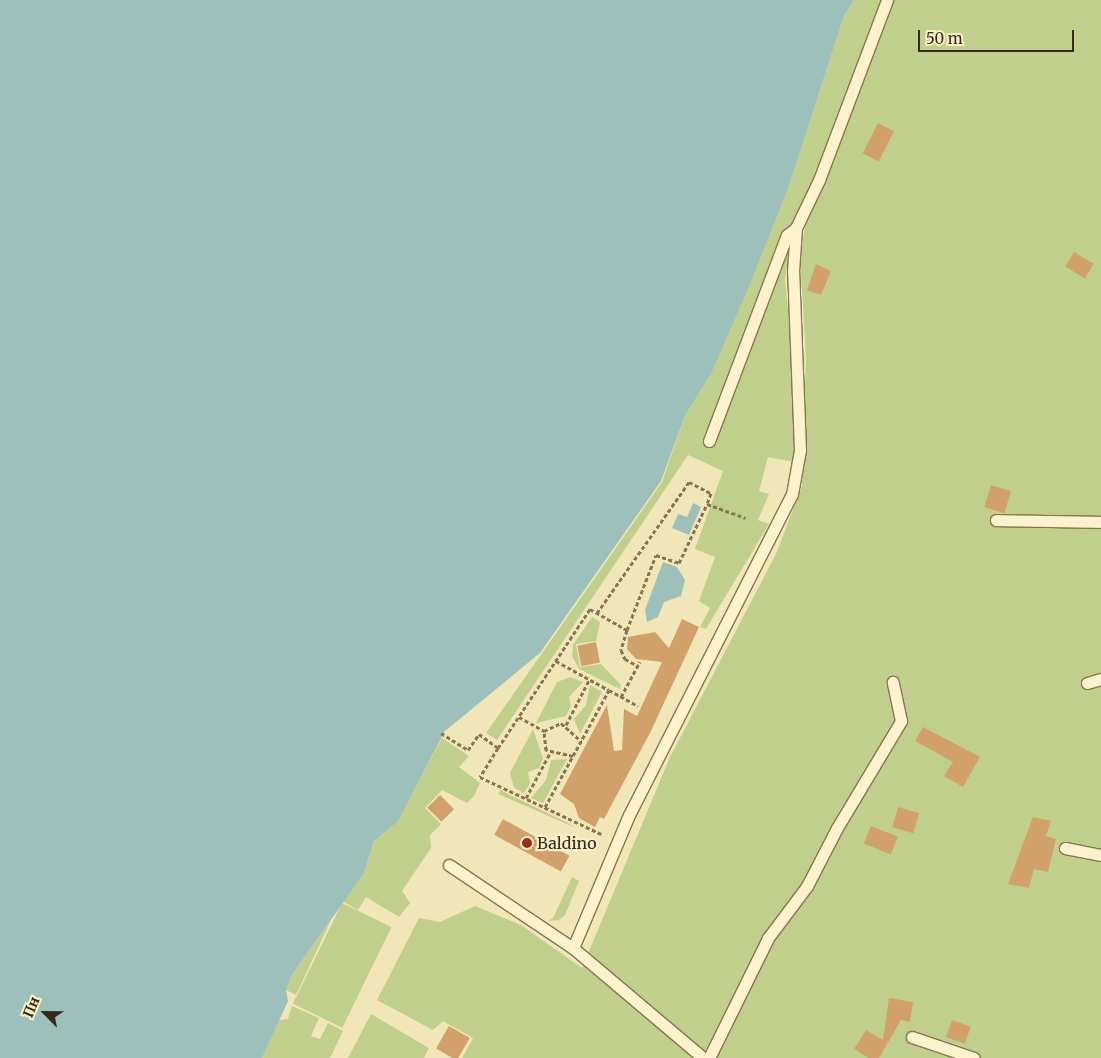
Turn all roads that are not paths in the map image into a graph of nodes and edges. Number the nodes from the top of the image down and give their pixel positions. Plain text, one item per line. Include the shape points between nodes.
1 (887, 0) edge
2 (796, 228) junction
3 (709, 441) dead end
4 (996, 520) dead end
5 (1101, 522) edge
6 (1101, 679) edge
7 (893, 682) dead end
8 (1087, 683) dead end
9 (1065, 848) dead end
10 (1101, 855) edge
11 (449, 865) dead end
12 (573, 948) junction
13 (912, 1037) dead end
14 (703, 1058) edge
15 (709, 1058) edge
16 (974, 1058) edge

1 - 2 lane via 819,180
2 - 3 lane via 787,235
2 - 12 lane via 793,271 800,450 792,494 712,646 617,843
4 - 5 lane
6 - 8 lane
7 - 15 lane via 901,721 837,828 807,886 768,938
9 - 10 lane
11 - 12 lane
12 - 14 lane
13 - 16 lane

